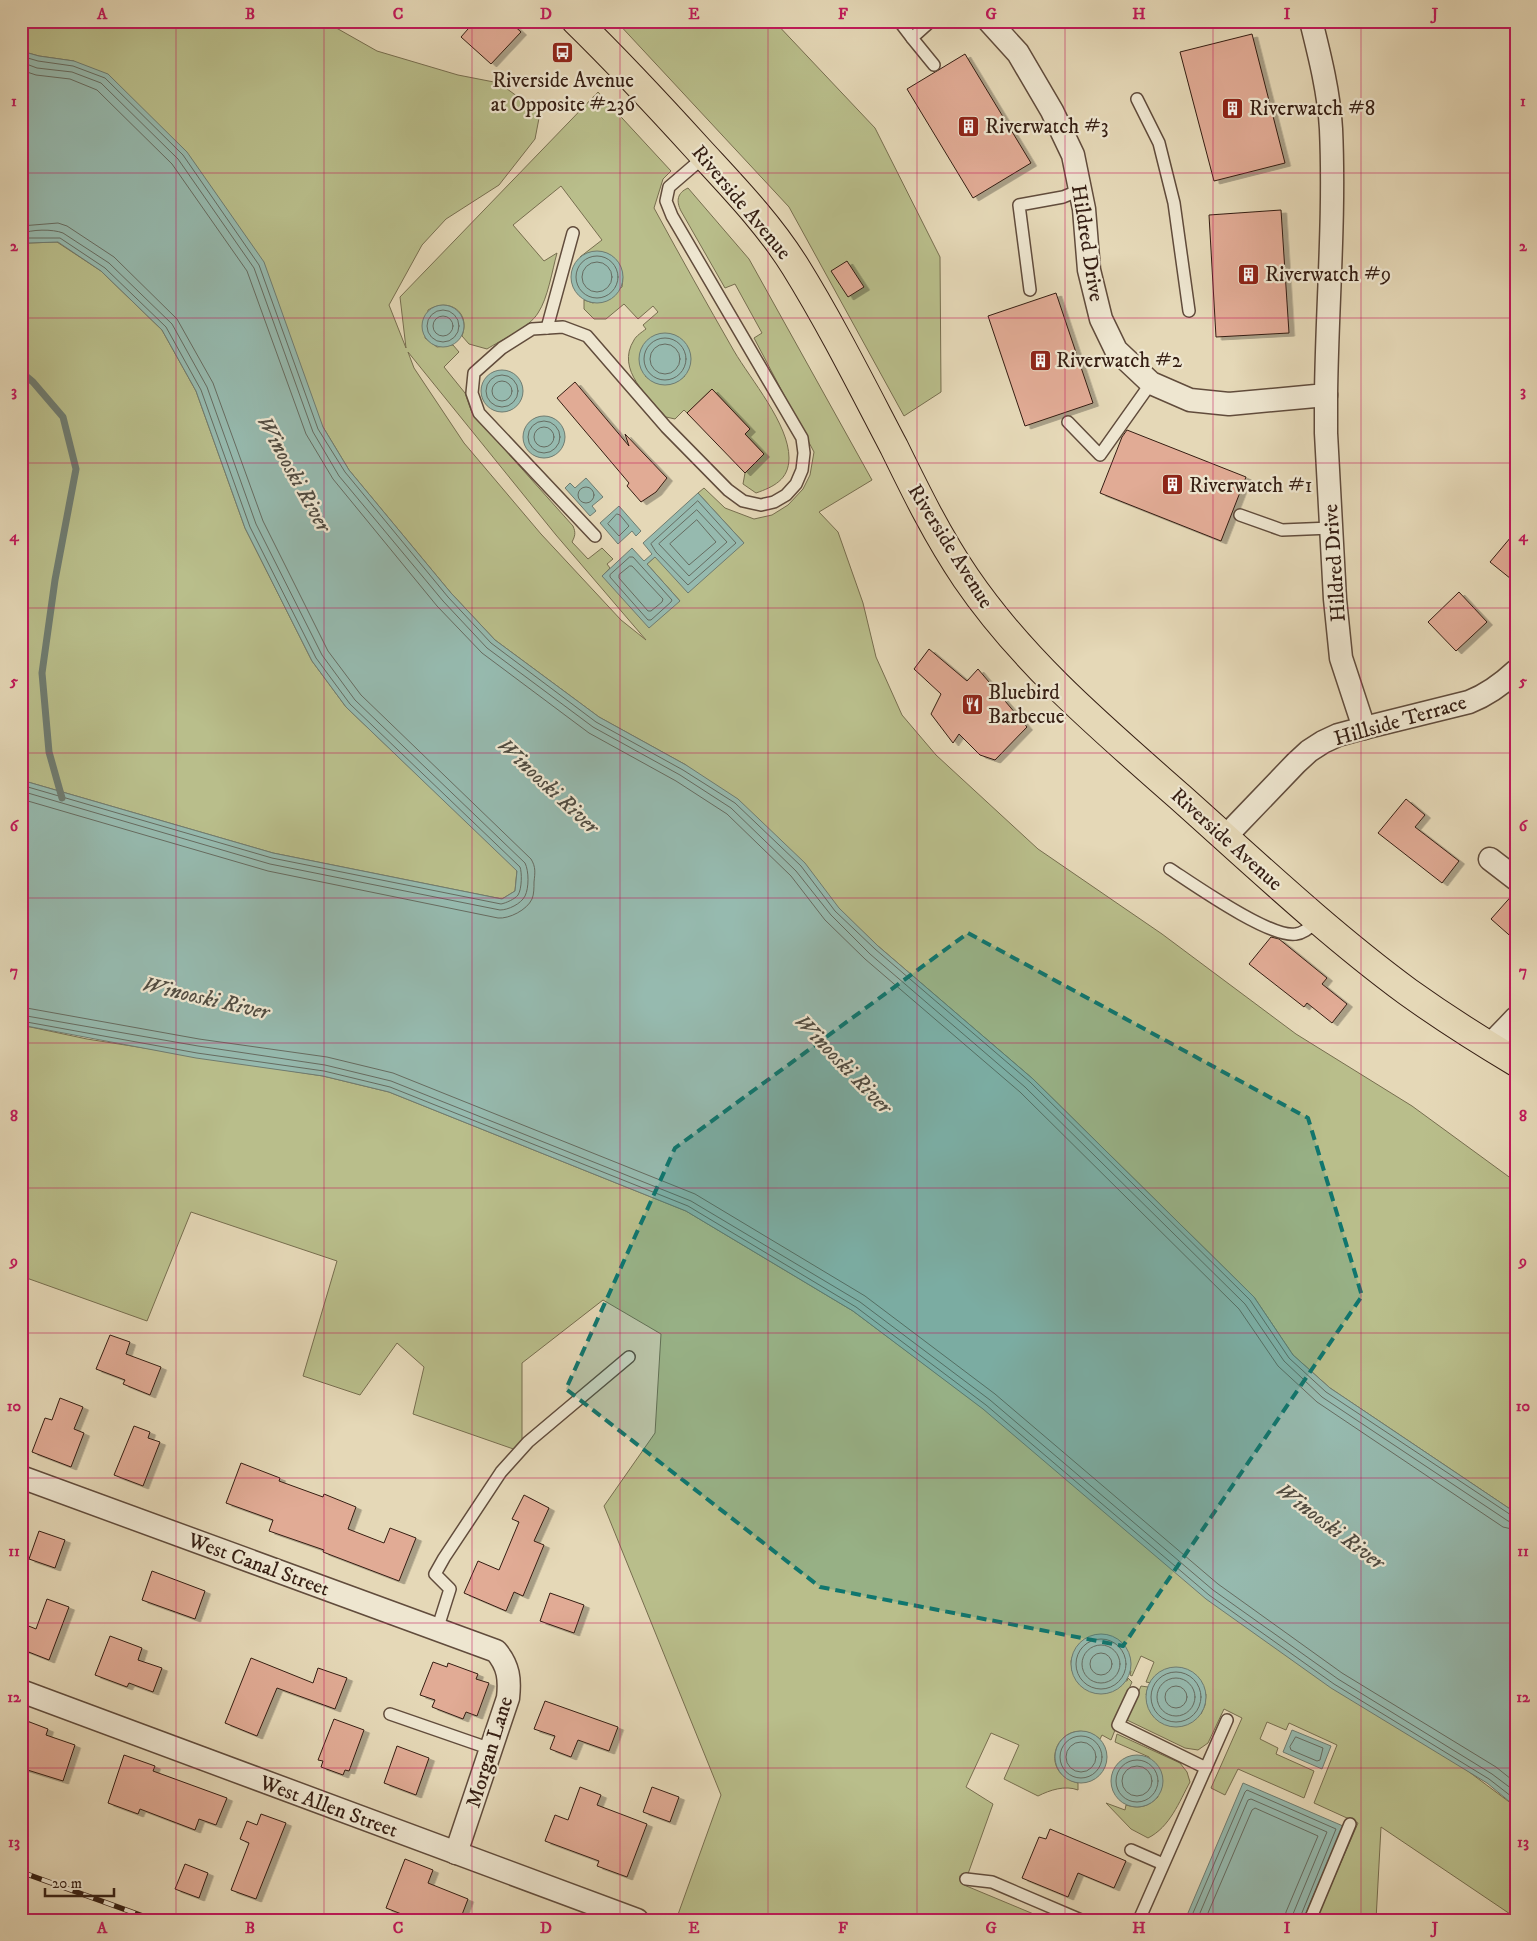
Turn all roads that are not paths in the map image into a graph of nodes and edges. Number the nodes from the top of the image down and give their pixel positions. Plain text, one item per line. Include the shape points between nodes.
1 (576, 21) edge
2 (899, 21) edge
3 (930, 21) edge
4 (989, 21) edge
5 (1311, 21) edge
6 (912, 38) junction
7 (934, 65) dead end
8 (1137, 99) dead end
9 (704, 156) junction
10 (1080, 190) junction
11 (573, 232) dead end
12 (1030, 290) dead end
13 (1189, 311) dead end
14 (547, 328) junction
15 (1151, 382) junction
16 (1326, 395) junction
17 (1068, 422) dead end
18 (1240, 515) dead end
19 (1331, 528) junction
20 (595, 536) dead end
21 (1516, 671) edge
22 (1364, 728) junction
23 (1225, 837) junction
24 (1490, 859) dead end
25 (1170, 868) dead end
26 (1516, 879) edge
27 (1319, 920) junction
28 (1516, 1018) edge
29 (1489, 1046) junction
30 (1516, 1062) edge
31 (629, 1357) dead end
32 (21, 1477) edge
33 (437, 1630) junction
34 (496, 1651) joint
35 (21, 1692) edge
36 (1133, 1694) dead end
37 (390, 1714) dead end
38 (1227, 1720) dead end
39 (491, 1749) junction
40 (1206, 1768) junction
41 (1350, 1824) dead end
42 (1131, 1850) dead end
43 (456, 1854) junction
44 (1164, 1864) junction
45 (966, 1879) dead end
46 (637, 1920) edge
47 (1080, 1920) edge
48 (1139, 1920) edge
49 (1310, 1920) edge

1 - 9 main road, Riverside Avenue
2 - 6 lane
3 - 6 lane
4 - 10 street, Hildred Drive via 1018,53 1052,111 1073,155
5 - 16 street, Hildred Drive via 1322,68 1330,128
6 - 7 lane
8 - 13 lane via 1159,143 1174,202
9 - 14 lane via 669,188 666,201 802,438 802,470 786,495 761,505 743,501 666,427 587,336 563,327
9 - 23 main road, Riverside Avenue via 764,222 793,263 862,384 936,530 985,604 1014,641 1070,697
10 - 12 lane via 1063,197 1019,205
10 - 15 street, Hildred Drive via 1090,270 1101,319 1116,350
11 - 14 lane
14 - 20 lane via 532,329 502,348 474,373 472,393 479,413
15 - 16 street, Hildred Drive via 1190,400 1229,404
15 - 17 lane via 1100,455
16 - 19 street, Hildred Drive
18 - 19 lane via 1282,530
19 - 22 street, Hildred Drive via 1341,658
21 - 22 street, Hillside Terrace via 1484,696 1469,702
22 - 23 street, Hillside Terrace via 1338,735 1309,751
23 - 27 main road, Riverside Avenue
24 - 26 street
25 - 27 lane via 1249,918 1275,930 1294,935
27 - 29 main road, Riverside Avenue via 1408,992
28 - 29 street
29 - 30 main road, Riverside Avenue
31 - 33 lane via 528,1442 501,1472 435,1574 450,1589
32 - 33 street, West Canal Street
33 - 34 street, West Canal Street
34 - 39 street, Morgan Lane via 504,1660 510,1683
35 - 43 street, West Allen Street
36 - 40 lane via 1118,1726
37 - 39 lane
38 - 40 lane
39 - 43 street, Morgan Lane
40 - 44 lane
41 - 49 lane
42 - 44 lane
43 - 46 street, West Allen Street
44 - 48 lane
45 - 47 lane via 992,1882

